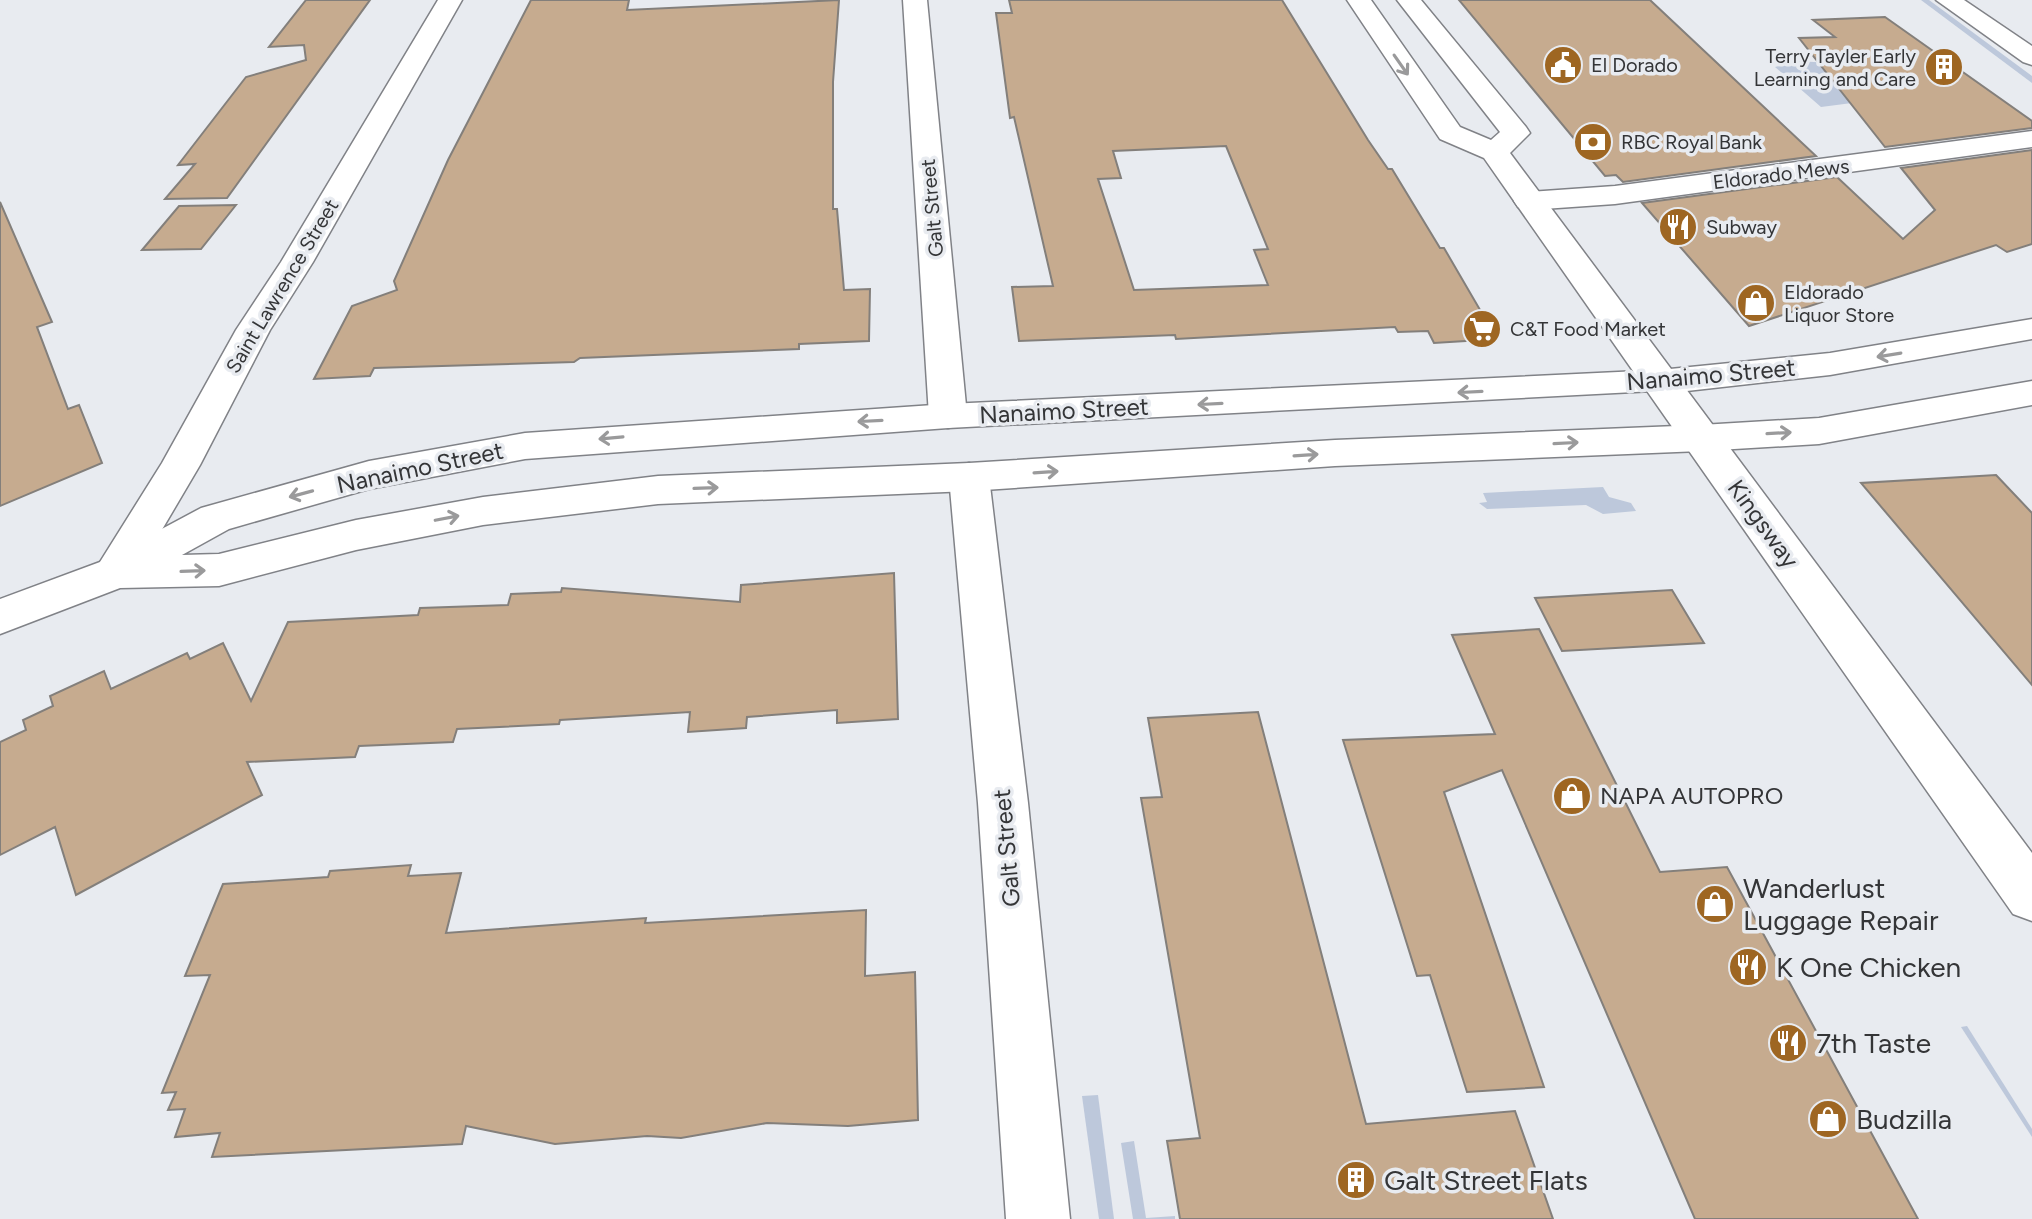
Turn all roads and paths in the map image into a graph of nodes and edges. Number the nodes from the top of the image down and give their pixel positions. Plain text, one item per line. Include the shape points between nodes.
1 (450, 0) edge
2 (915, 0) edge
3 (1359, 0) edge
4 (1409, 0) edge
5 (1948, 0) edge
6 (2032, 57) edge
7 (2032, 139) edge
8 (1494, 152) junction
9 (1529, 201) junction
10 (2032, 329) edge
11 (1660, 382) junction
12 (2032, 393) edge
13 (948, 416) junction
14 (1701, 438) junction
15 (969, 477) junction
16 (115, 573) junction
17 (0, 617) edge
18 (2032, 896) edge
19 (1038, 1219) edge

1 - 16 main road, Saint Lawrence Street
2 - 13 main road, Galt Street
3 -> 8 main road via 1450,133
4 - 8 main road via 1516,133
5 - 6 main road
7 - 9 main road, Eldorado Mews via 1615,195
8 - 9 main road, Kingsway
9 - 11 main road, Kingsway
10 -> 11 main road, Nanaimo Street via 1830,364
11 -> 13 main road, Nanaimo Street
11 - 14 main road, Kingsway
14 -> 12 main road, Nanaimo Street via 1819,431
13 -> 16 main road, Nanaimo Street via 525,446 369,475 215,518
15 -> 14 main road, Nanaimo Street via 1349,452
14 - 18 main road, Kingsway
16 -> 15 main road, Nanaimo Street via 219,570 356,535 483,511 658,490
15 - 19 main road, Galt Street
16 - 17 main road, Nanaimo Street

